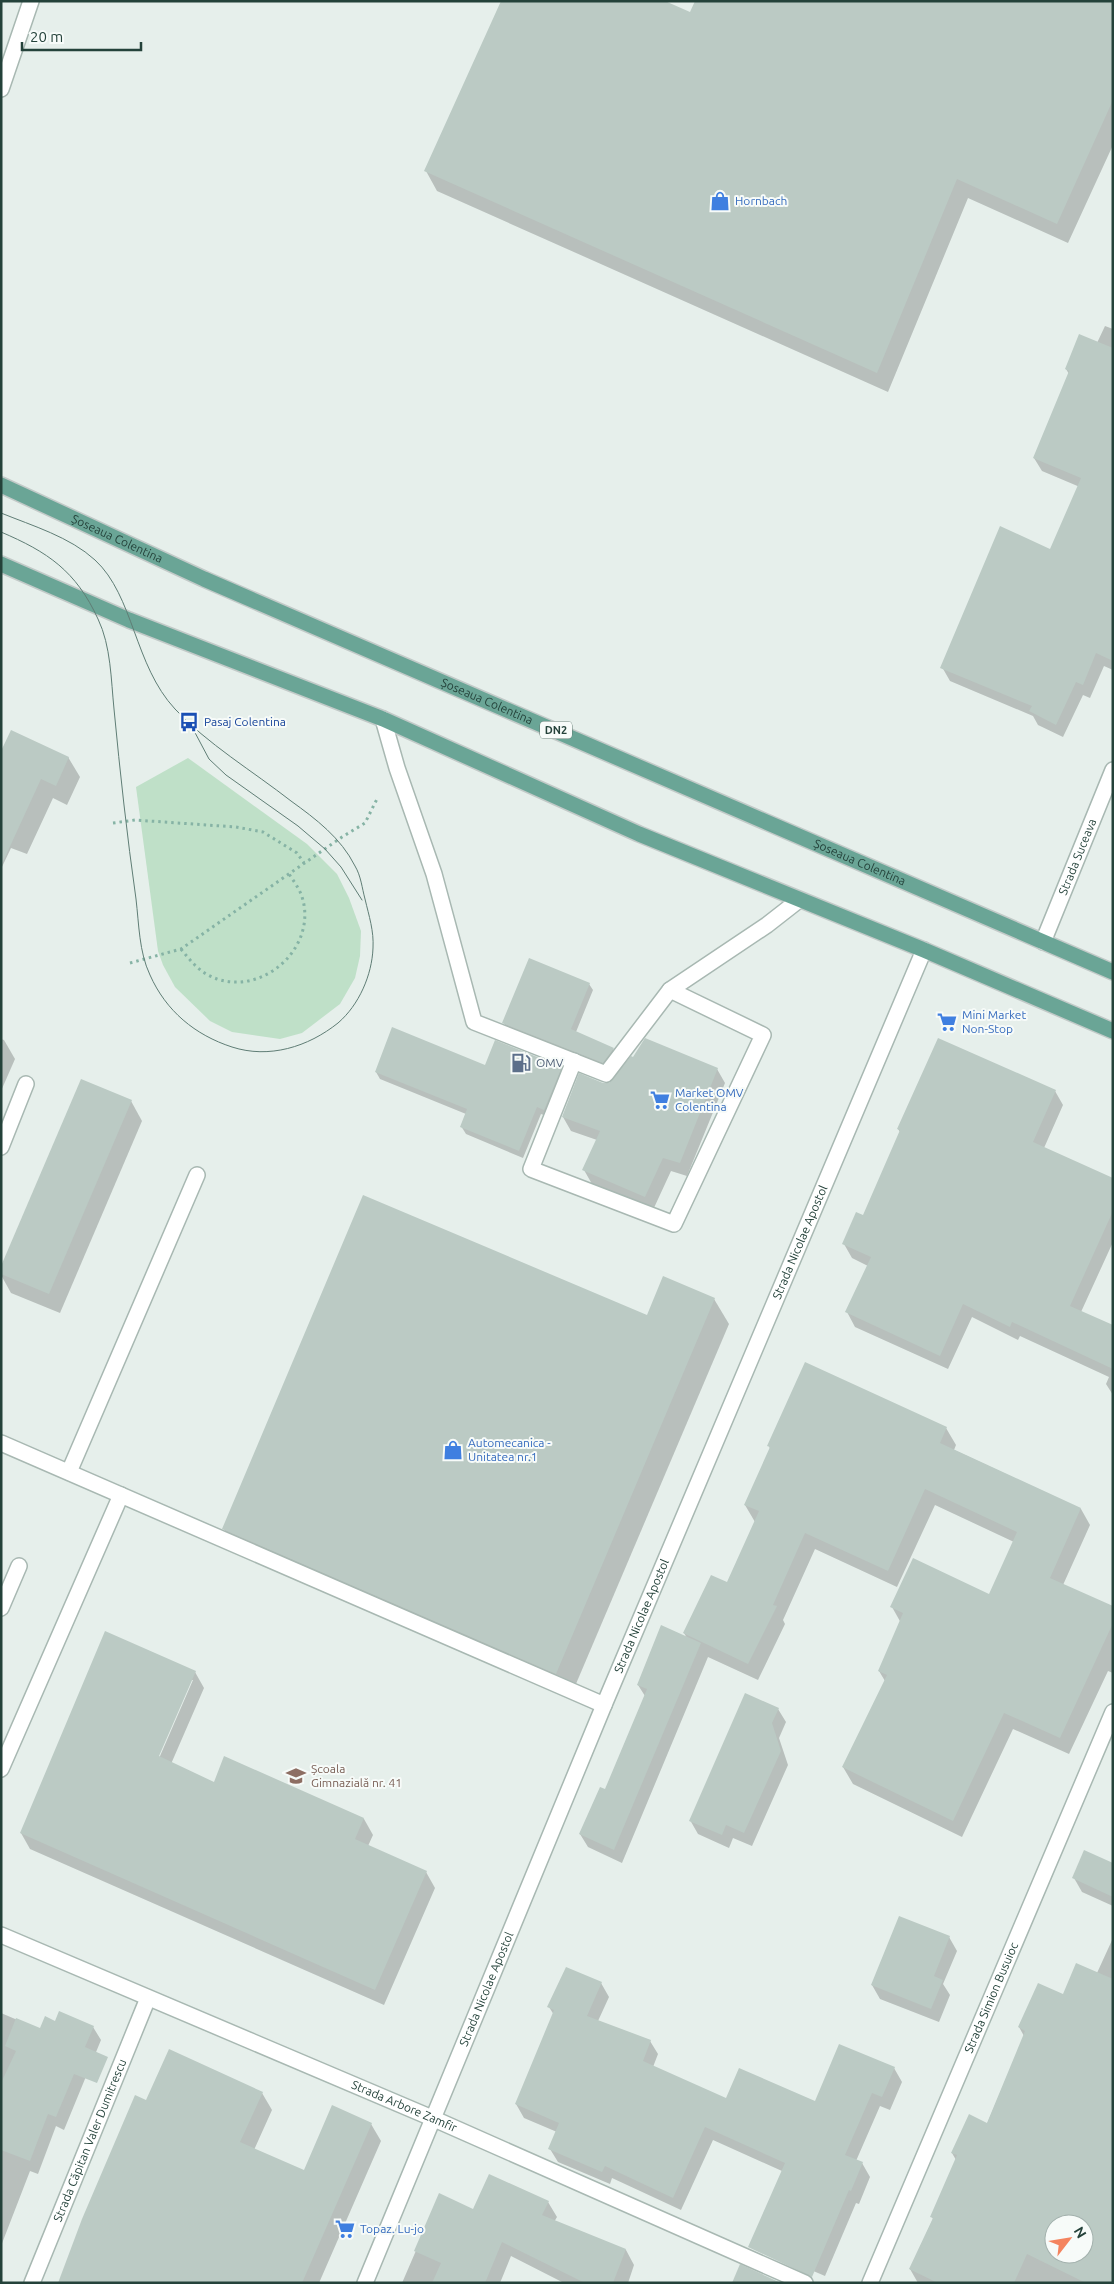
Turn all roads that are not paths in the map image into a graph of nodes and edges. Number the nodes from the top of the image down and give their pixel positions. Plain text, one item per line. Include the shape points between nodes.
1 (31, 1) edge
2 (6, 58) edge
3 (1, 89) edge
4 (1, 485) edge
5 (1, 564) edge
6 (383, 719) junction
7 (1113, 770) edge
8 (799, 900) junction
9 (1043, 942) junction
10 (924, 950) junction
11 (1113, 972) edge
12 (670, 990) junction
13 (1113, 1031) edge
14 (574, 1061) junction
15 (26, 1084) dead end
16 (1, 1147) edge
17 (198, 1175) dead end
18 (1, 1443) edge
19 (69, 1472) junction
20 (121, 1495) junction
21 (19, 1566) dead end
22 (1, 1608) edge
23 (604, 1705) junction
24 (1113, 1712) edge
25 (1, 1769) edge
26 (1, 1935) edge
27 (148, 1998) junction
28 (432, 2118) junction
29 (32, 2283) edge
30 (365, 2283) edge
31 (805, 2283) edge
32 (870, 2283) edge

1 - 2 street
2 - 3 street
4 - 9 main road, Șoseaua Colentina / DN2 via 204,579
5 - 6 main road via 128,620
6 - 8 main road via 639,834
6 - 14 street via 434,874 474,1022
7 - 9 street, Strada Suceava
8 - 10 main road
8 - 12 street
9 - 11 main road, Șoseaua Colentina / DN2
10 - 13 main road
10 - 23 street, Strada Nicolae Apostol
12 - 14 street via 606,1074
12 - 14 street via 764,1035 674,1224 531,1168
15 - 16 street
17 - 19 street
18 - 19 street
19 - 20 street
20 - 23 street
20 - 25 street
21 - 22 street
23 - 28 street, Strada Nicolae Apostol
24 - 32 street, Strada Simion Busuioc
26 - 27 street, Strada Arbore Zamfir
27 - 28 street, Strada Arbore Zamfir
27 - 29 street, Strada Căpitan Valer Dumitrescu
28 - 30 street, Strada Nicolae Apostol
28 - 31 street, Strada Arbore Zamfir

